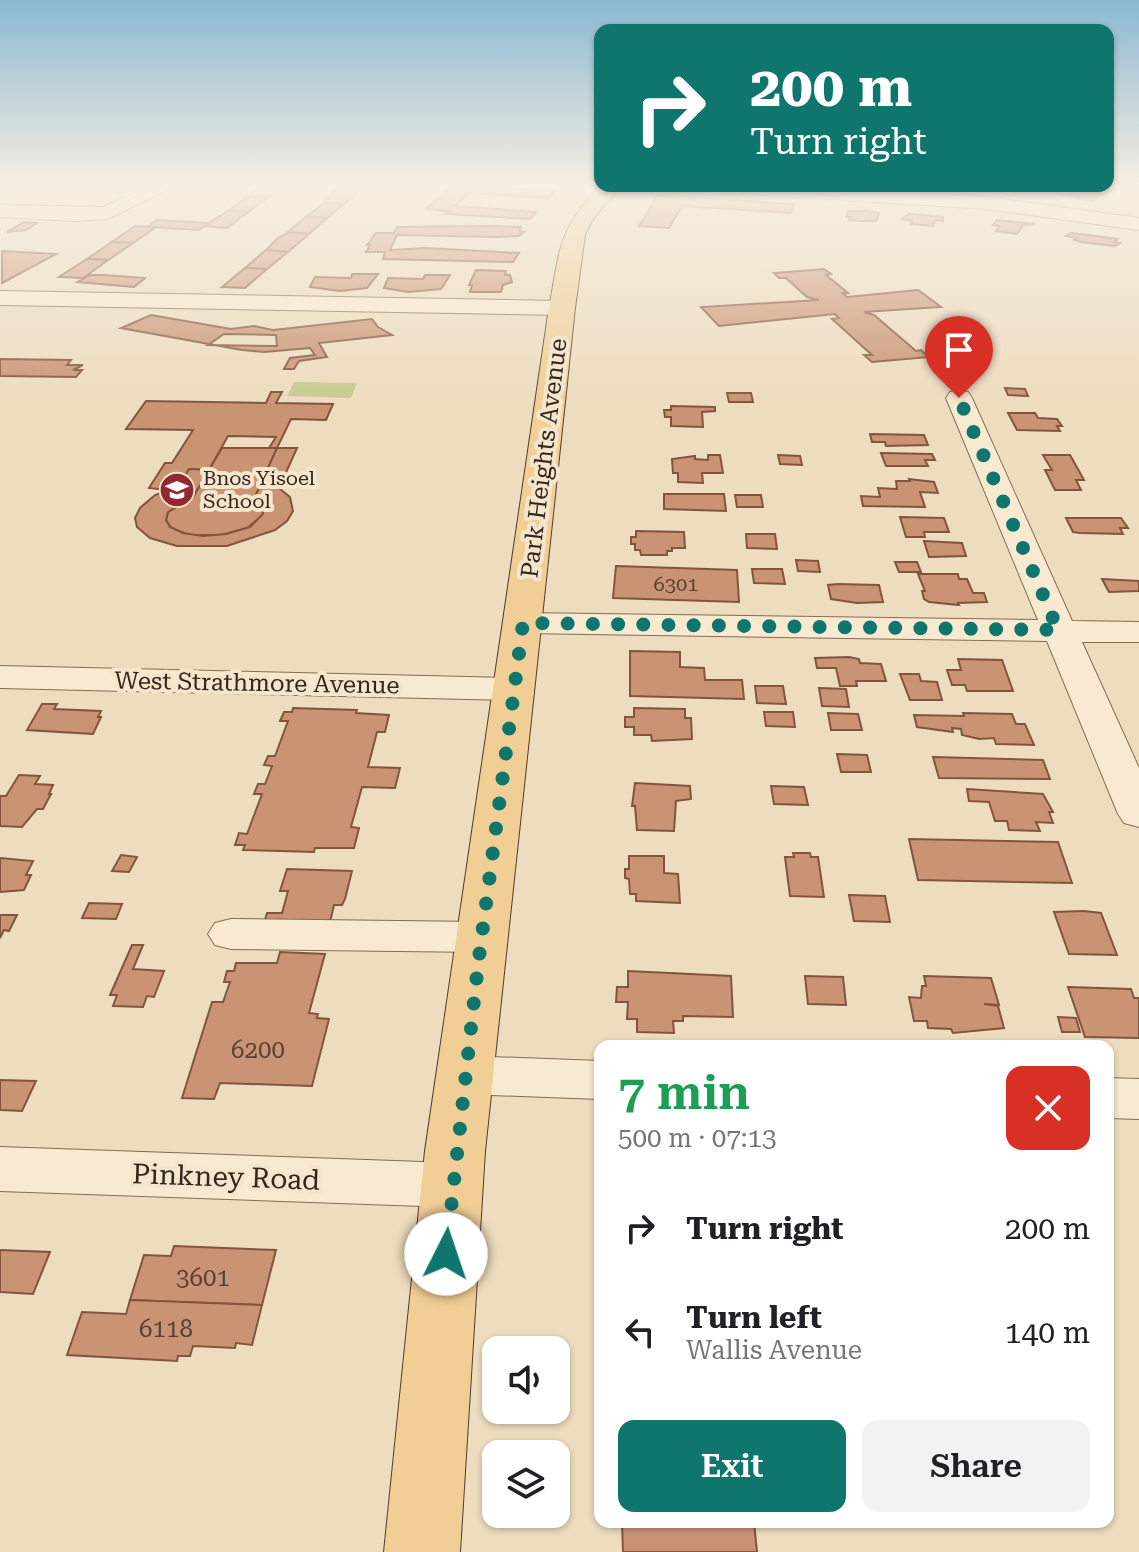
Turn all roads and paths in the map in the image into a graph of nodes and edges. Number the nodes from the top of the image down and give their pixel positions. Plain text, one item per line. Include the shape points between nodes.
1 (570, 260) edge
2 (0, 298) edge
3 (562, 308) junction
4 (959, 398) dead end
5 (523, 623) junction
6 (1058, 630) junction
7 (1139, 632) edge
8 (0, 677) edge
9 (513, 689) junction
10 (1139, 814) edge
11 (231, 934) dead end
12 (481, 937) junction
13 (464, 1075) junction
14 (594, 1080) edge
15 (1114, 1098) edge
16 (1139, 1099) edge
17 (0, 1169) edge
18 (451, 1185) junction
19 (422, 1552) edge

1 - 3 main road, Park Heights Avenue
2 - 3 street
3 - 5 main road, Park Heights Avenue
4 - 6 street
5 - 6 street
5 - 9 main road, Park Heights Avenue
6 - 7 street
6 - 10 street
8 - 9 street, West Strathmore Avenue
9 - 12 main road, Park Heights Avenue
11 - 12 street
12 - 13 main road, Park Heights Avenue
13 - 14 street
13 - 18 main road, Park Heights Avenue
15 - 16 street
17 - 18 street, Pinkney Road
18 - 19 main road, Park Heights Avenue

